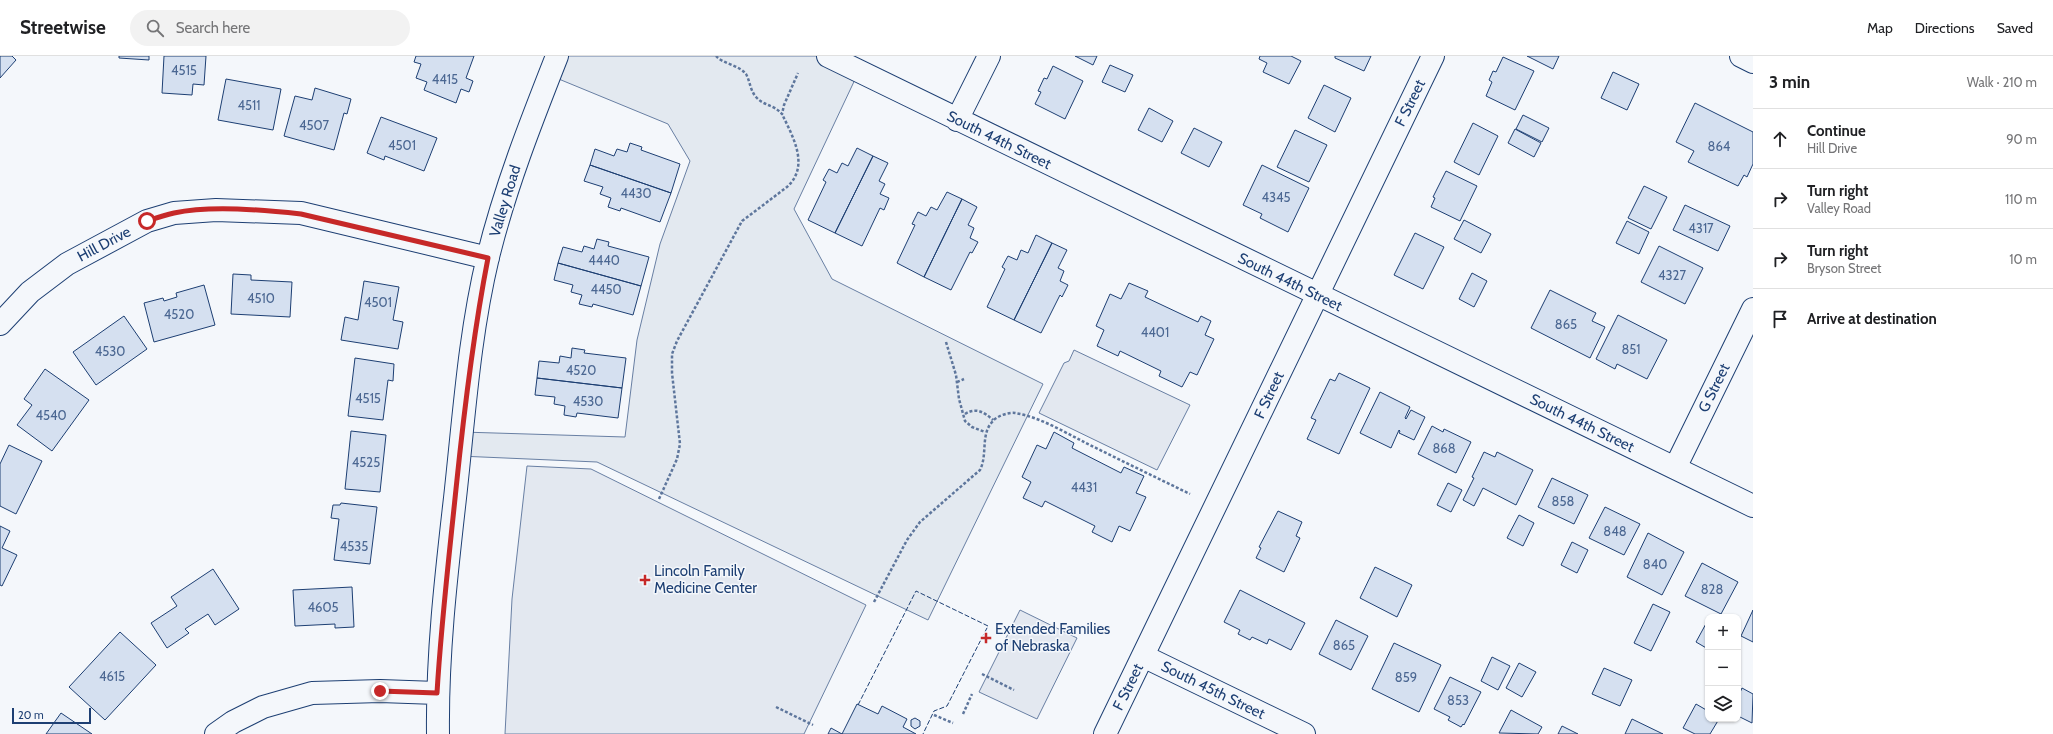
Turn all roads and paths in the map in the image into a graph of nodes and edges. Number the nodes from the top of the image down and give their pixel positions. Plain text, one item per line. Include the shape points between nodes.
1 (557, 56) edge
2 (716, 56) edge
3 (828, 56) edge
4 (989, 56) edge
5 (1433, 56) edge
6 (1741, 56) edge
7 (1753, 62) edge
8 (798, 73) dead end
9 (782, 114) junction
10 (957, 120) junction
11 (488, 258) junction
12 (1317, 295) junction
13 (1753, 309) edge
14 (0, 324) edge
15 (946, 342) dead end
16 (964, 379) dead end
17 (957, 382) junction
18 (965, 414) junction
19 (993, 420) junction
20 (985, 432) junction
21 (1675, 468) junction
22 (1190, 494) dead end
23 (659, 499) dead end
24 (1753, 506) edge
25 (874, 602) dead end
26 (1143, 656) junction
27 (982, 674) dead end
28 (1014, 690) dead end
29 (437, 693) junction
30 (972, 694) dead end
31 (776, 707) dead end
32 (963, 714) dead end
33 (934, 715) dead end
34 (953, 723) dead end
35 (813, 725) dead end
36 (216, 734) edge
37 (438, 734) edge
38 (1105, 734) edge
39 (1304, 734) edge

1 - 11 street, Valley Road via 506,190
2 - 9 path via 746,74 756,97 776,107
3 - 10 street, South 44th Street
4 - 10 street
5 - 12 street, F Street
6 - 7 street
8 - 9 path
9 - 23 path via 798,153 798,172 793,182 742,221 677,341 672,354 672,373 680,444 677,459
10 - 12 street, South 44th Street
11 - 14 street, Hill Drive via 301,214 216,210 174,213 147,221 67,264 30,292
11 - 29 street, Valley Road via 473,337 462,424
12 - 21 street, South 44th Street
12 - 26 street, F Street
13 - 21 street, G Street
15 - 17 path
16 - 17 path
17 - 18 path via 959,399
18 - 19 path via 970,411 983,412
18 - 20 path via 966,421 972,427
19 - 20 path
19 - 22 path via 1013,413 1035,420
20 - 25 path via 983,464 975,475 920,522 906,540
21 - 24 street, South 44th Street
26 - 38 street, F Street
26 - 39 street, South 45th Street
27 - 28 path
29 - 36 street via 380,691 294,696 263,707
29 - 37 street, Valley Road
30 - 32 path
31 - 35 path
33 - 34 path

